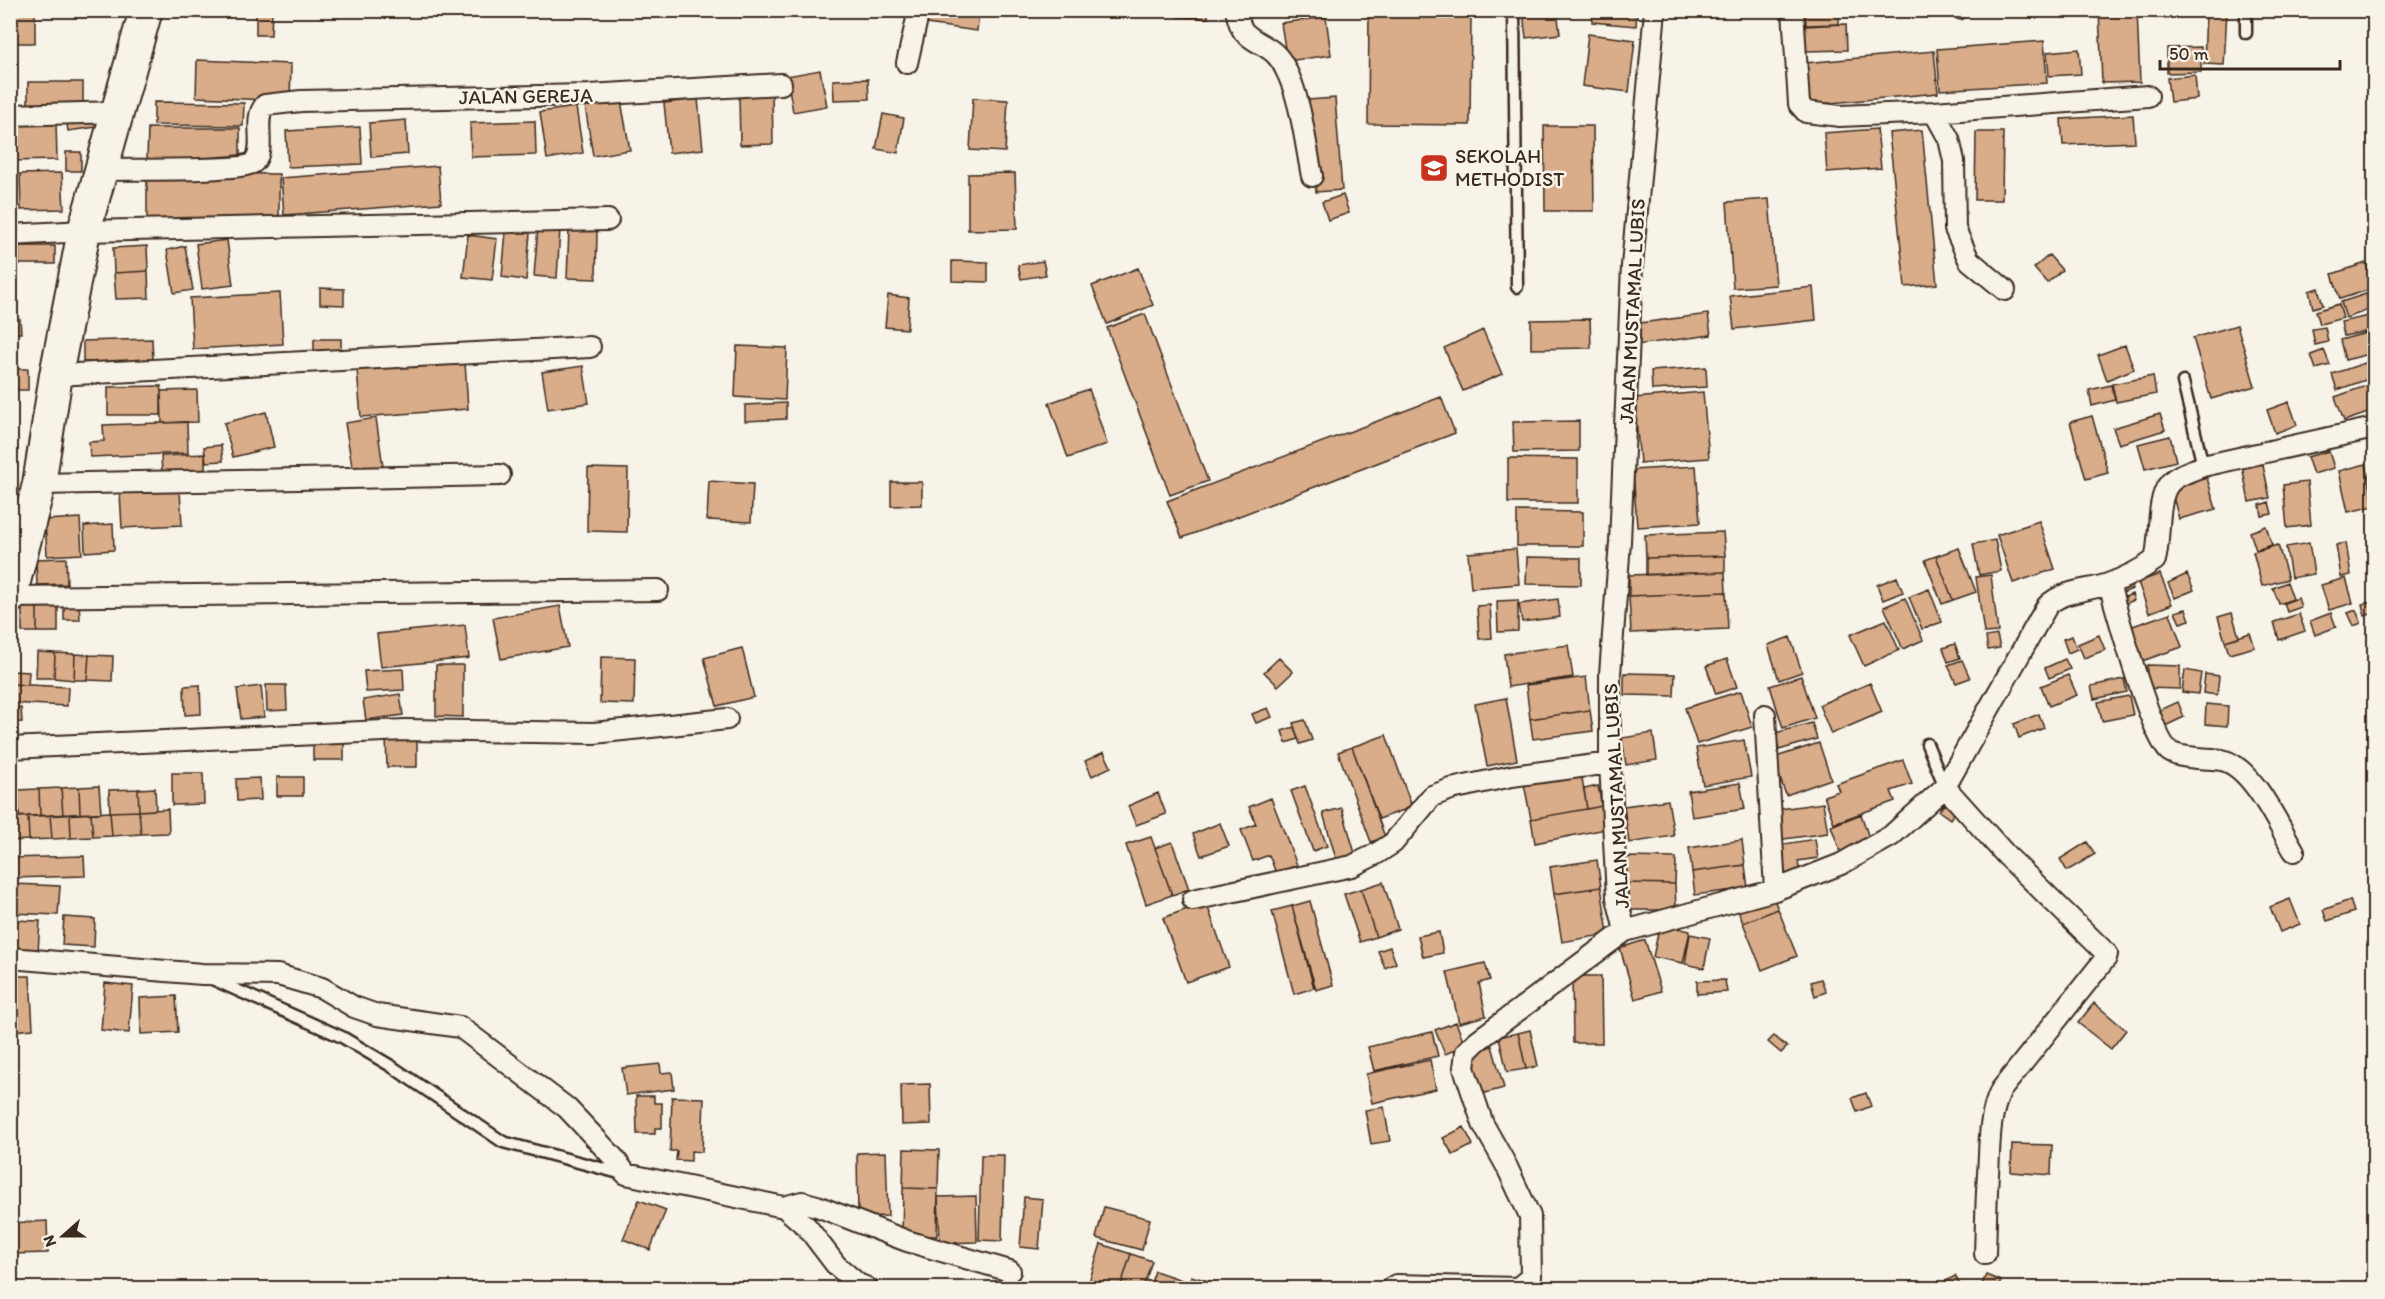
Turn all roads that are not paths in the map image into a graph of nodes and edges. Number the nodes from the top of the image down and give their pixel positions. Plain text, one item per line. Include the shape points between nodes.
1 (146, 10) edge
2 (919, 10) edge
3 (1236, 10) edge
4 (1514, 10) edge
5 (1655, 10) edge
6 (1793, 10) edge
7 (2246, 10) edge
8 (2246, 33) dead end
9 (908, 63) dead end
10 (781, 84) dead end
11 (2148, 96) dead end
12 (117, 112) junction
13 (1934, 112) junction
14 (10, 115) edge
15 (103, 170) junction
16 (1312, 176) dead end
17 (609, 220) dead end
18 (84, 231) junction
19 (10, 235) edge
20 (1517, 287) dead end
21 (2005, 290) dead end
22 (590, 347) dead end
23 (56, 375) junction
24 (2183, 382) dead end
25 (2374, 428) edge
26 (2203, 466) junction
27 (500, 475) dead end
28 (39, 484) junction
29 (15, 557) edge
30 (2109, 584) junction
31 (658, 590) dead end
32 (10, 597) edge
33 (1765, 715) dead end
34 (727, 719) dead end
35 (1927, 744) dead end
36 (10, 748) edge
37 (1610, 763) junction
38 (1945, 787) junction
39 (2294, 851) dead end
40 (1775, 891) junction
41 (1193, 900) dead end
42 (1625, 931) junction
43 (10, 958) edge
44 (202, 974) junction
45 (626, 1174) junction
46 (784, 1207) junction
47 (1985, 1254) dead end
48 (1010, 1271) dead end
49 (867, 1288) edge
50 (1391, 1288) edge

1 - 12 main road
2 - 9 street
3 - 16 street via 1244,32 1275,51 1285,68 1293,87
4 - 20 lane
5 - 37 street, JALAN MUSTAMAL LUBIS via 1632,266 1610,674
6 - 13 street via 1799,104 1806,112 1840,116
7 - 8 lane
10 - 15 street, JALAN GEREJA via 589,95 301,101 266,107 258,153 249,165
11 - 13 street
12 - 14 street
12 - 15 main road
13 - 21 street via 1949,139 1954,160 1955,229 1969,260
15 - 18 main road
17 - 18 street
18 - 19 street
18 - 23 main road
22 - 23 street
23 - 28 main road
24 - 26 lane
25 - 26 street, JALAN MUSTAMAL LUBIS
26 - 30 street, JALAN MUSTAMAL LUBIS via 2169,484 2164,494 2155,560
27 - 28 street
28 - 29 main road
29 - 32 main road
30 - 38 street, JALAN MUSTAMAL LUBIS via 2056,597 2047,606
30 - 39 street via 2144,694 2167,749 2236,765 2250,777
31 - 32 street
33 - 40 street
34 - 36 street via 594,733 405,730
35 - 38 lane
37 - 41 street via 1451,789 1432,796 1393,843 1352,866
37 - 42 street, JALAN MUSTAMAL LUBIS via 1617,898
38 - 40 street, JALAN MUSTAMAL LUBIS via 1891,836 1866,852
38 - 47 street via 2006,855 2107,954 2001,1090 1990,1126
40 - 42 street, JALAN MUSTAMAL LUBIS
42 - 50 street via 1485,1035 1466,1052 1464,1059 1483,1124 1530,1216 1531,1277 1518,1288 1396,1284
43 - 44 street
44 - 45 lane via 342,1037 392,1066 503,1142
44 - 45 street via 278,975 322,988 377,1015 460,1027 567,1108
45 - 46 street
46 - 48 street via 802,1202 817,1206 907,1241
46 - 49 street via 807,1227 836,1265

